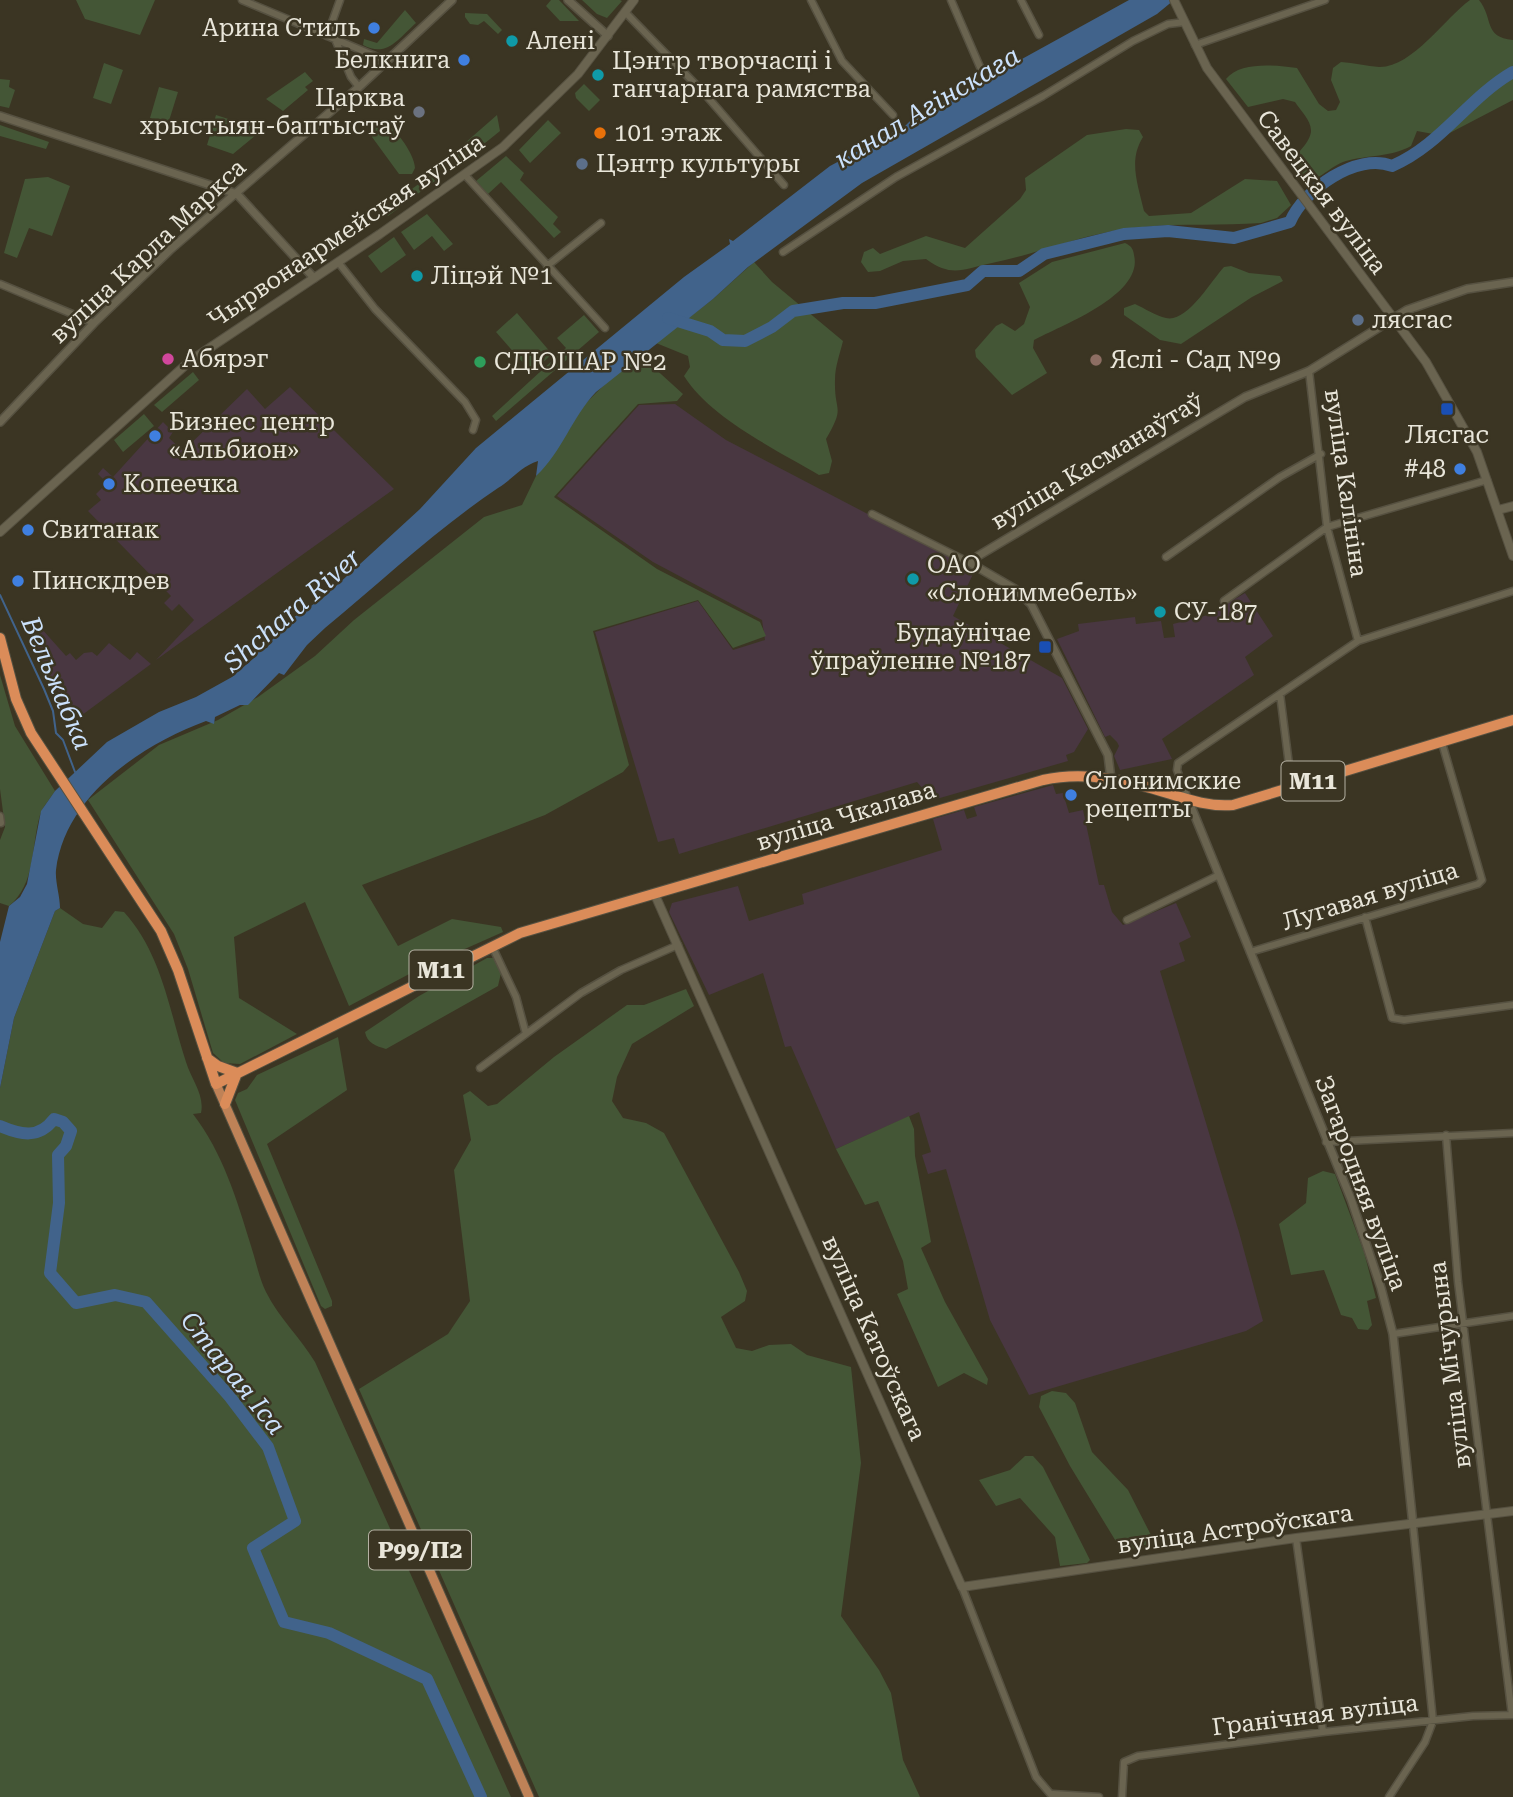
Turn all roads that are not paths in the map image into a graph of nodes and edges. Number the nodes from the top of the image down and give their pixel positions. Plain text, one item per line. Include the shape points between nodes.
1 (242, 0) edge
2 (340, 0) edge
3 (452, 0) edge
4 (568, 0) edge
5 (634, 0) edge
6 (811, 0) edge
7 (951, 0) edge
8 (1021, 0) edge
9 (1174, 0) edge
10 (1325, 0) edge
11 (253, 2) edge
12 (625, 12) junction
13 (1184, 18) junction
14 (1039, 34) dead end
15 (327, 36) junction
16 (608, 36) junction
17 (335, 39) junction
18 (1195, 45) junction
19 (387, 61) junction
20 (980, 67) dead end
21 (359, 88) junction
22 (893, 115) dead end
23 (0, 116) edge
24 (465, 175) junction
25 (784, 185) dead end
26 (237, 194) junction
27 (601, 223) dead end
28 (783, 252) dead end
29 (338, 262) junction
30 (547, 266) junction
31 (314, 278) junction
32 (1513, 282) edge
33 (0, 284) edge
34 (1394, 318) junction
35 (94, 323) junction
36 (605, 328) dead end
37 (1309, 371) junction
38 (0, 422) edge
39 (473, 430) dead end
40 (1321, 453) junction
41 (1487, 480) junction
42 (1513, 506) edge
43 (1499, 510) junction
44 (872, 514) dead end
45 (1327, 527) junction
46 (0, 532) edge
47 (1166, 556) dead end
48 (1513, 556) edge
49 (972, 564) junction
50 (1513, 591) edge
51 (1224, 601) dead end
52 (0, 638) edge
53 (1358, 641) junction
54 (1280, 694) junction
55 (1513, 720) edge
56 (1441, 743) junction
57 (1111, 779) junction
58 (1292, 788) junction
59 (1188, 799) junction
60 (1219, 875) junction
61 (655, 895) junction
62 (1365, 917) junction
63 (1127, 920) dead end
64 (678, 945) junction
65 (492, 946) junction
66 (1250, 952) junction
67 (1513, 1005) edge
68 (526, 1034) junction
69 (206, 1058) junction
70 (480, 1068) dead end
71 (237, 1073) junction
72 (216, 1084) junction
73 (225, 1104) junction
74 (1513, 1133) edge
75 (1446, 1135) junction
76 (1326, 1142) junction
77 (1513, 1316) edge
78 (1464, 1322) junction
79 (1393, 1334) junction
80 (1513, 1511) edge
81 (1488, 1514) junction
82 (1413, 1525) junction
83 (1296, 1538) junction
84 (962, 1587) junction
85 (1512, 1715) edge
86 (1433, 1721) junction
87 (1323, 1732) junction
88 (1053, 1796) edge
89 (529, 1797) edge
90 (1099, 1797) edge
91 (1122, 1797) edge
92 (1389, 1797) edge

1 - 11 street
2 - 15 street
3 - 19 street, вуліца Карла Маркса
4 - 16 street
5 - 12 main road, Чырвонаармейская вуліца
6 - 22 street via 842,61
7 - 20 street
8 - 14 street
9 - 13 main road, Савецкая вуліца
10 - 18 street
11 - 15 street
12 - 16 main road, Чырвонаармейская вуліца
12 - 25 street
13 - 18 main road, Савецкая вуліца
13 - 28 street via 1133,41 896,177
15 - 17 street
16 - 24 main road, Чырвонаармейская вуліца via 538,115
17 - 19 street
17 - 21 street
18 - 34 main road, Савецкая вуліца via 1267,151
19 - 21 street, вуліца Карла Маркса
21 - 26 street, вуліца Карла Маркса
23 - 26 street
24 - 29 main road, Чырвонаармейская вуліца
24 - 30 street
26 - 31 street
26 - 35 street, вуліца Карла Маркса
27 - 30 street
29 - 31 main road, Чырвонаармейская вуліца
29 - 39 street via 375,309 465,402 475,420
30 - 36 street
31 - 46 main road, Чырвонаармейская вуліца via 190,361
32 - 34 street, вуліца Касманаўтаў via 1428,300
33 - 35 street
34 - 37 street, вуліца Касманаўтаў
34 - 41 main road, Савецкая вуліца via 1456,414
35 - 38 street, вуліца Карла Маркса
37 - 40 street, вуліца Калініна
37 - 49 street, вуліца Касманаўтаў via 1233,403 982,553
40 - 45 street, вуліца Калініна
40 - 47 street
41 - 43 main road, Савецкая вуліца
41 - 45 street
42 - 43 main road
43 - 48 main road, Савецкая вуліца
44 - 49 street
45 - 51 street
45 - 53 street, вуліца Калініна
49 - 57 street via 1015,589 1038,615 1108,755
50 - 53 street
52 - 69 highway via 23,717 170,950
53 - 54 street
54 - 58 street
54 - 59 street via 1178,763
55 - 56 highway, вуліца Чкалава / М11
56 - 58 highway, вуліца Чкалава / М11
56 - 62 street, Лугавая вуліца via 1482,880
57 - 59 highway, вуліца Чкалава / М11
57 - 61 highway, вуліца Чкалава / М11 via 1043,780
58 - 59 highway, вуліца Чкалава / М11 via 1222,806
59 - 60 street, Загародняя вуліца
60 - 63 street
60 - 66 street, Загародняя вуліца
61 - 64 main road, вуліца Катоўскага
61 - 65 highway, вуліца Чкалава / М11 via 548,924
62 - 66 street, Лугавая вуліца
62 - 67 street via 1392,1018
64 - 68 street via 606,978
64 - 84 main road, вуліца Катоўскага
65 - 68 street via 516,997
65 - 71 highway, вуліца Чкалава / М11
66 - 76 street, Загародняя вуліца
68 - 70 street
69 - 71 highway
69 - 72 highway
71 - 72 highway, вуліца Чкалава / М11
71 - 73 highway
72 - 73 main road, Р99/П2
73 - 89 main road, Р99/П2
74 - 75 street
75 - 76 street
75 - 78 street, вуліца Мічурына
76 - 79 street, Загародняя вуліца via 1366,1241
77 - 78 street
78 - 79 street
78 - 81 street, вуліца Мічурына
79 - 82 street, Загародняя вуліца
80 - 81 main road, вуліца Астроўскага
81 - 82 main road, вуліца Астроўскага
81 - 85 street, вуліца Мічурына
82 - 83 main road, вуліца Астроўскага
82 - 86 street, Загародняя вуліца
83 - 84 main road, вуліца Астроўскага
83 - 87 street
84 - 88 street, вуліца Катоўскага via 1036,1777
85 - 86 street, Гранічная вуліца
86 - 87 street, Гранічная вуліца
86 - 92 street via 1425,1742
87 - 91 street, Гранічная вуліца via 1152,1754 1124,1762
88 - 90 street

